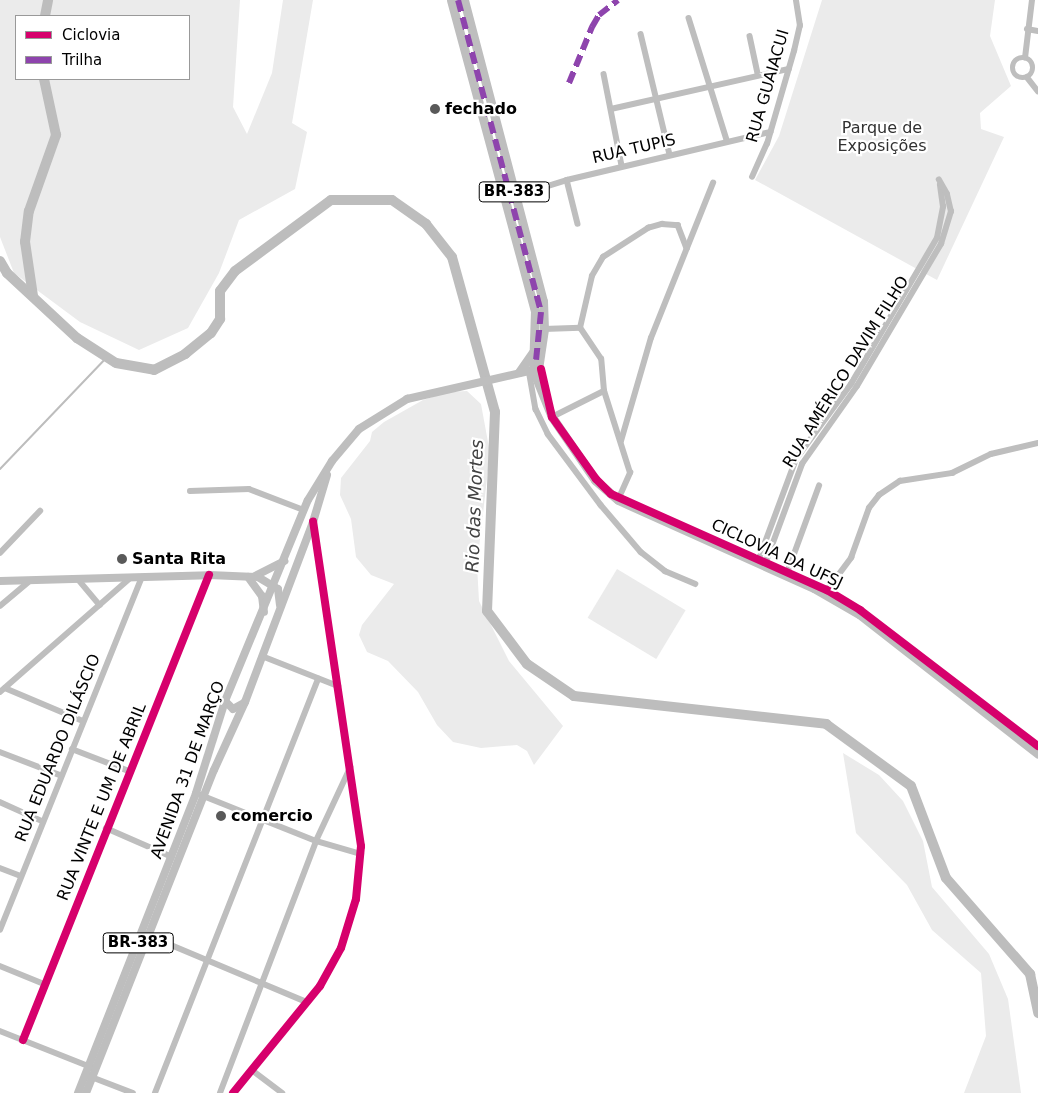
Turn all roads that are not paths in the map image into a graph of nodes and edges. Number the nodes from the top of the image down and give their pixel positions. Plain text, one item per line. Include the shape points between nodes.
1 (451, 0) edge
2 (464, 0) edge
3 (796, 0) edge
4 (1032, 0) edge
5 (689, 18) dead end
6 (1026, 29) junction
7 (1038, 31) edge
8 (641, 34) dead end
9 (750, 36) dead end
10 (1024, 58) junction
11 (789, 68) junction
12 (604, 74) dead end
13 (758, 74) junction
14 (1027, 77) junction
15 (708, 87) junction
16 (1038, 91) edge
17 (657, 99) junction
18 (611, 109) junction
19 (770, 132) junction
20 (727, 140) junction
21 (670, 155) junction
22 (622, 166) junction
23 (752, 176) dead end
24 (567, 180) junction
25 (714, 183) dead end
26 (515, 194) junction
27 (506, 199) junction
28 (578, 224) dead end
29 (687, 248) junction
30 (909, 285) junction
31 (915, 289) junction
32 (900, 307) junction
33 (580, 328) junction
34 (544, 329) junction
35 (534, 352) junction
36 (535, 371) junction
37 (516, 372) junction
38 (604, 390) junction
39 (552, 417) junction
40 (621, 441) junction
41 (1038, 442) edge
42 (332, 461) junction
43 (819, 486) dead end
44 (190, 491) dead end
45 (618, 500) junction
46 (40, 511) dead end
47 (303, 513) junction
48 (313, 522) junction
49 (0, 553) edge
50 (285, 558) junction
51 (299, 559) junction
52 (761, 566) junction
53 (209, 575) junction
54 (786, 576) junction
55 (142, 577) junction
56 (251, 577) junction
57 (130, 578) junction
58 (78, 579) junction
59 (31, 580) junction
60 (0, 581) edge
61 (695, 584) dead end
62 (274, 586) junction
63 (824, 593) junction
64 (100, 605) junction
65 (0, 606) edge
66 (280, 609) junction
67 (264, 614) junction
68 (262, 656) junction
69 (318, 679) junction
70 (338, 686) junction
71 (2, 690) edge
72 (225, 701) junction
73 (244, 702) junction
74 (83, 721) junction
75 (72, 748) junction
76 (0, 752) edge
77 (1038, 754) edge
78 (350, 766) junction
79 (129, 771) junction
80 (60, 775) junction
81 (200, 794) junction
82 (0, 802) edge
83 (42, 821) junction
84 (264, 821) junction
85 (106, 828) junction
86 (316, 841) junction
87 (362, 854) junction
88 (172, 857) junction
89 (0, 868) edge
90 (21, 876) junction
91 (0, 930) edge
92 (145, 934) junction
93 (209, 960) junction
94 (0, 966) edge
95 (261, 983) junction
96 (44, 984) junction
97 (307, 1002) junction
98 (0, 1031) edge
99 (23, 1040) junction
100 (252, 1070) junction
101 (91, 1072) junction
102 (78, 1093) edge
103 (86, 1093) edge
104 (134, 1093) edge
105 (155, 1093) edge
106 (220, 1093) edge
107 (233, 1093) edge
108 (282, 1093) edge

1 - 27 highway, BR-383
2 - 26 highway, BR-383
3 - 11 street, RUA GUAIACUI via 800,26
4 - 6 street
5 - 15 street
6 - 7 street
6 - 10 street
8 - 17 street
9 - 13 street
10 - 14 street via 1033,66
10 - 14 street via 1016,61 1014,70
11 - 13 street
11 - 19 street, RUA GUAIACUI
12 - 18 street
13 - 15 street
14 - 16 street
15 - 17 street
15 - 20 street
17 - 18 street
17 - 21 street
18 - 22 street
19 - 20 street, RUA TUPIS
19 - 23 street, RUA GUAIACUI
20 - 21 street, RUA TUPIS
21 - 22 street, RUA TUPIS
22 - 24 street, RUA TUPIS
24 - 26 street, RUA TUPIS
24 - 28 street
25 - 29 street
26 - 27 street, RUA TUPIS
26 - 34 highway, BR-383 via 541,292
27 - 35 highway, BR-383 via 535,311
29 - 33 street via 681,229 672,222 648,228 603,257 592,276
29 - 40 street via 650,338
30 - 31 street
30 - 31 street, RUA AMÉRICO DAVIM FILHO via 941,224 943,207 939,180 950,206 949,225
30 - 32 street, RUA AMÉRICO DAVIM FILHO
31 - 32 street, RUA AMÉRICO DAVIM FILHO
32 - 52 street, RUA AMÉRICO DAVIM FILHO via 791,469
33 - 34 street
33 - 38 street via 601,359
34 - 36 highway, BR-383
35 - 36 highway, BR-383
35 - 37 highway
36 - 37 main road, AVENIDA 31 DE MARÇO / BR-383
36 - 39 highway
36 - 61 street via 536,408 548,434 601,505 641,552 665,571
37 - 42 main road, AVENIDA 31 DE MARÇO / BR-383 via 407,399 358,429
38 - 39 street
38 - 40 street
39 - 45 highway via 595,480
40 - 45 street via 630,479
41 - 63 street via 991,454 952,473 900,481 879,495 869,508 851,558
42 - 47 main road, AVENIDA 31 DE MARÇO / BR-383
42 - 48 main road, AVENIDA 31 DE MARÇO / BR-383
43 - 54 street
44 - 47 street via 249,489
45 - 52 highway
46 - 49 street
47 - 48 main road
47 - 50 main road, AVENIDA 31 DE MARÇO / BR-383
48 - 51 main road, AVENIDA 31 DE MARÇO / BR-383
48 - 70 street
50 - 51 main road
50 - 56 main road
50 - 62 main road, AVENIDA 31 DE MARÇO / BR-383
51 - 66 main road, AVENIDA 31 DE MARÇO / BR-383
52 - 54 highway
53 - 55 main road
53 - 56 main road
53 - 79 street, RUA VINTE E UM DE ABRIL
54 - 63 highway
55 - 57 main road
55 - 74 street, RUA EDUARDO DILÁSCIO
56 - 62 main road
56 - 67 main road via 262,596
57 - 58 main road
57 - 64 street
58 - 59 main road
58 - 64 street
59 - 60 main road
59 - 65 street
62 - 66 main road
62 - 67 main road, AVENIDA 31 DE MARÇO / BR-383
63 - 77 highway via 859,614
64 - 71 street
66 - 68 main road, AVENIDA 31 DE MARÇO / BR-383
67 - 72 main road, AVENIDA 31 DE MARÇO / BR-383
68 - 69 street
68 - 73 main road, AVENIDA 31 DE MARÇO / BR-383
69 - 70 street
69 - 84 street
70 - 78 street
71 - 74 street
72 - 73 main road via 233,709
72 - 81 main road, AVENIDA 31 DE MARÇO / BR-383
73 - 81 main road, AVENIDA 31 DE MARÇO / BR-383
74 - 75 street, RUA EDUARDO DILÁSCIO
75 - 79 street
75 - 80 street, RUA EDUARDO DILÁSCIO
76 - 80 street
78 - 86 street
78 - 87 street
79 - 85 street, RUA VINTE E UM DE ABRIL
80 - 83 street, RUA EDUARDO DILÁSCIO
81 - 84 street
81 - 88 main road, AVENIDA 31 DE MARÇO / BR-383
81 - 92 main road, AVENIDA 31 DE MARÇO / BR-383
82 - 83 street
83 - 90 street, RUA EDUARDO DILÁSCIO
84 - 86 street
84 - 93 street
85 - 88 street
85 - 96 street, RUA VINTE E UM DE ABRIL
86 - 87 street
86 - 95 street
87 - 97 street via 356,899 341,948
88 - 92 main road, AVENIDA 31 DE MARÇO / BR-383
89 - 90 street
90 - 91 street, RUA EDUARDO DILÁSCIO
92 - 93 street
92 - 101 main road, AVENIDA 31 DE MARÇO / BR-383
93 - 95 street
93 - 105 street
94 - 96 street
95 - 97 street
95 - 106 street
96 - 99 street, RUA VINTE E UM DE ABRIL
97 - 100 street
98 - 99 street
99 - 101 street
100 - 107 street
100 - 108 street
101 - 102 main road, AVENIDA 31 DE MARÇO / BR-383
101 - 103 main road, AVENIDA 31 DE MARÇO / BR-383
101 - 104 street

